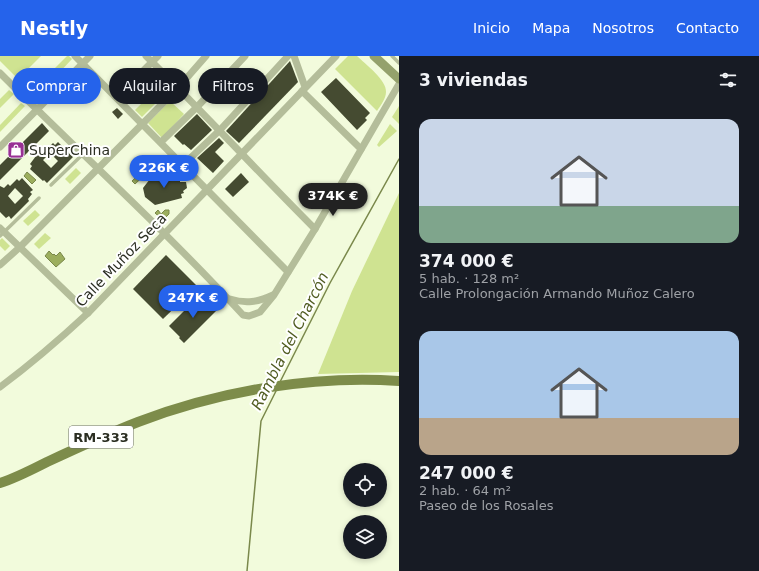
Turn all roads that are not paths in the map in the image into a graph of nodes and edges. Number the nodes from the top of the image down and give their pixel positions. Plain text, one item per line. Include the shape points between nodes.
1 (75, 56) edge
2 (90, 56) edge
3 (146, 56) edge
4 (158, 56) edge
5 (206, 56) edge
6 (245, 56) edge
7 (288, 56) edge
8 (294, 56) edge
9 (336, 56) edge
10 (374, 56) edge
11 (392, 56) edge
12 (152, 62) junction
13 (83, 63) junction
14 (399, 63) edge
15 (146, 68) edge
16 (158, 68) edge
17 (0, 73) edge
18 (190, 74) edge
19 (399, 79) edge
20 (399, 84) edge
21 (303, 89) junction
22 (109, 90) edge
23 (190, 100) edge
24 (123, 104) edge
25 (162, 104) edge
26 (197, 107) junction
27 (36, 110) junction
28 (142, 123) junction
29 (220, 130) junction
30 (161, 142) junction
31 (0, 147) edge
32 (361, 149) junction
33 (82, 155) junction
34 (242, 155) junction
35 (183, 165) junction
36 (97, 169) junction
37 (51, 185) dead end
38 (207, 190) junction
39 (39, 198) dead end
40 (315, 229) junction
41 (1, 232) edge
42 (165, 234) junction
43 (20, 247) junction
44 (0, 265) edge
45 (288, 272) junction
46 (274, 295) junction
47 (228, 299) junction
48 (88, 313) junction
49 (399, 381) edge
50 (0, 387) edge
51 (2, 484) edge

1 - 13 street
2 - 13 street
3 - 12 street
4 - 12 street
5 - 18 street
6 - 26 street
7 - 29 street
8 - 21 street
9 - 21 street, Calle Muñoz Seca
10 - 19 main road
11 - 14 lane
12 - 15 street
12 - 16 street
13 - 22 street
13 - 27 street
17 - 27 street
20 - 32 street
21 - 32 street
21 - 34 street, Calle Muñoz Seca
23 - 26 street
24 - 28 street
25 - 28 street
26 - 29 street
26 - 30 street
27 - 31 street
27 - 33 street
28 - 30 street
28 - 36 street
29 - 34 street
29 - 35 street
30 - 35 street
32 - 40 street
33 - 36 street
33 - 37 lane
34 - 38 street, Calle Muñoz Seca
34 - 40 street
35 - 38 street
36 - 42 street
36 - 43 street
38 - 42 street, Calle Muñoz Seca
38 - 45 street
39 - 41 lane
40 - 45 street
41 - 43 street
42 - 47 street
42 - 48 street, Calle Muñoz Seca
43 - 44 street
43 - 48 street
45 - 46 street
46 - 47 street via 253,303
46 - 47 street via 260,312 249,316 243,315
48 - 50 street, Calle Muñoz Seca via 54,345
49 - 51 main road, RM-333 via 367,379 317,382 257,389 199,401 105,436

